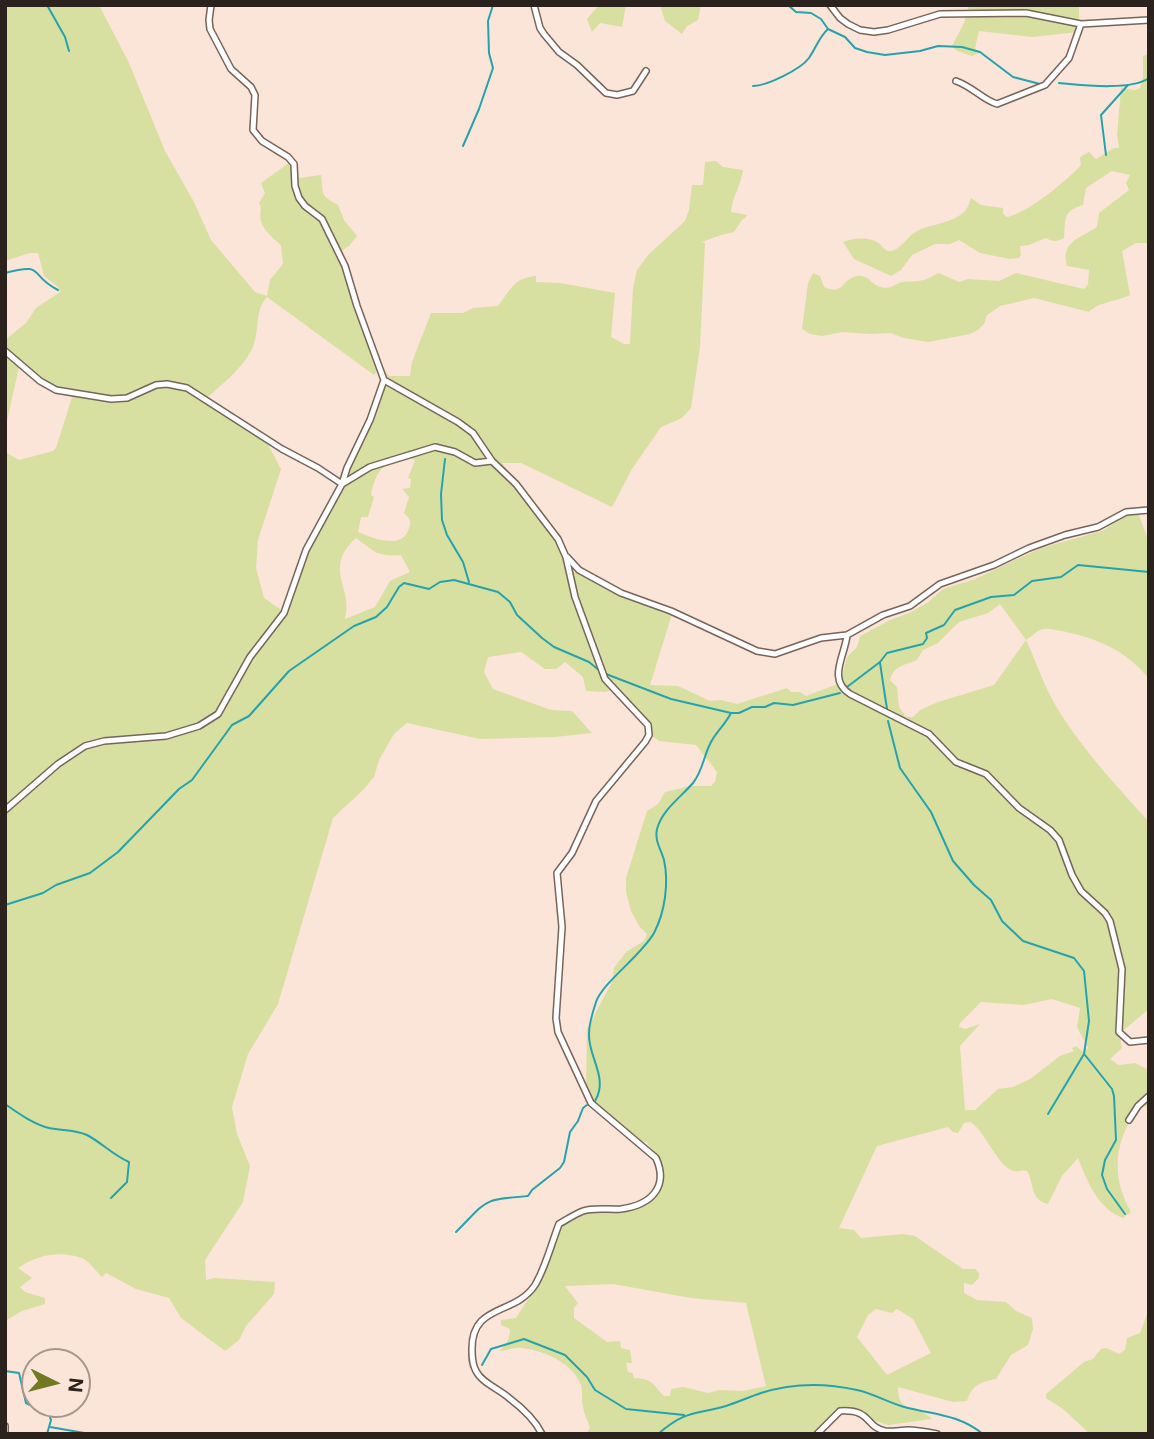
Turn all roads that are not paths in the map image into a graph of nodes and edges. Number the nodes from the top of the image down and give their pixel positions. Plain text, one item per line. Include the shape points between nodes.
1 (211, 5) edge
2 (534, 5) edge
3 (830, 5) edge
4 (1149, 20) edge
5 (1081, 24) junction
6 (646, 71) dead end
7 (956, 81) dead end
8 (5, 351) edge
9 (384, 380) junction
10 (492, 461) junction
11 (342, 484) junction
12 (1149, 510) edge
13 (566, 557) junction
14 (848, 635) junction
15 (5, 810) edge
16 (1149, 1040) edge
17 (1149, 1096) edge
18 (1129, 1120) dead end
19 (5, 1426) edge
20 (5, 1434) edge
21 (542, 1434) edge
22 (817, 1434) edge
23 (937, 1434) edge

1 - 9 street via 210,29 228,64 256,95 253,130 294,164 299,198 322,219 345,266
2 - 6 street via 544,34 606,93 633,90
3 - 5 street via 848,24 874,32 930,16 970,13 1026,13
4 - 5 street
5 - 7 street via 1069,58 1041,88 997,104
8 - 11 street via 56,390 116,399 156,385 187,388
9 - 10 street via 473,433
9 - 11 street
10 - 11 street via 475,463 435,447 370,467
10 - 13 street via 516,484
11 - 15 street via 310,540 284,613 250,657 218,714 199,726 166,736 85,746
12 - 14 street via 1126,512 1098,527 1065,535 940,584 910,606
13 - 14 street via 579,570 621,593 763,653
13 - 21 street via 606,679 642,716 650,731 591,808 572,853 557,873 562,927 558,1032 591,1103 656,1157 662,1180 657,1191 639,1204 584,1211 559,1224 535,1286 510,1307 485,1317 473,1333 475,1370 510,1398
14 - 16 street via 839,668 841,687 929,734 956,762 986,774 1059,840 1076,883 1110,921 1122,969 1119,1032 1130,1042
17 - 18 street
19 - 20 street
22 - 23 street via 840,1411 849,1410 886,1431

